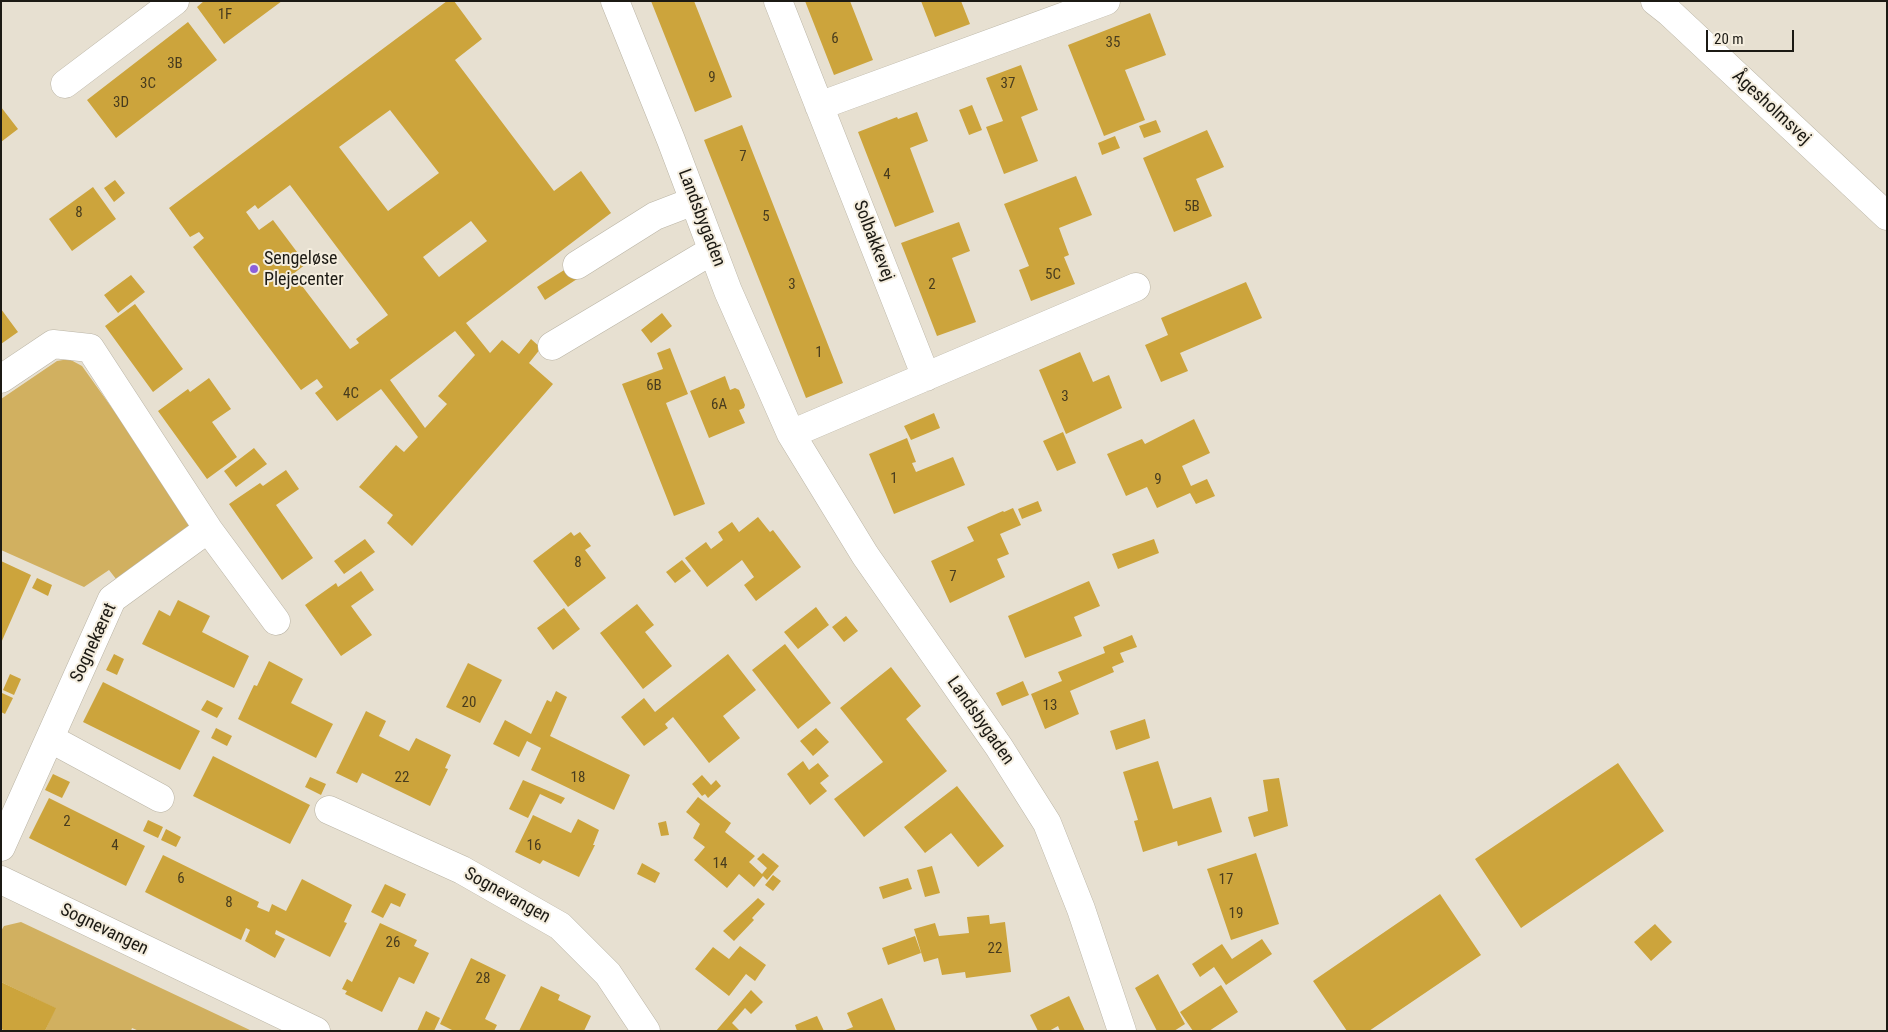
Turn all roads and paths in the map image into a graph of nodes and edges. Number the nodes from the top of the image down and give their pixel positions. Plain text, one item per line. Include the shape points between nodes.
1 (175, 1) edge
2 (615, 1) edge
3 (778, 1) edge
4 (1106, 1) edge
5 (1655, 1) edge
6 (1052, 11) edge
7 (65, 84) dead end
8 (820, 106) junction
9 (694, 201) junction
10 (1887, 216) edge
11 (713, 250) junction
12 (576, 265) dead end
13 (1136, 287) dead end
14 (552, 346) dead end
15 (926, 377) junction
16 (1, 379) edge
17 (791, 434) junction
18 (208, 530) junction
19 (276, 621) dead end
20 (51, 738) junction
21 (160, 798) dead end
22 (329, 810) dead end
23 (1, 847) edge
24 (2, 882) edge
25 (316, 1031) edge
26 (646, 1031) edge
27 (1122, 1031) edge

1 - 7 street
2 - 9 street, Landsbygaden
3 - 8 street, Solbakkevej
4 - 6 street
5 - 10 street, Ågesholmsvej
6 - 8 street
8 - 15 street, Solbakkevej
9 - 11 street, Landsbygaden
9 - 12 street via 655,216
11 - 14 street
11 - 17 street, Landsbygaden
13 - 15 street
15 - 17 street
16 - 18 street via 53,344 90,348
17 - 27 street, Landsbygaden via 865,555 999,747 1047,823 1081,909
18 - 19 street
18 - 20 street, Sognekæret via 112,599
20 - 21 street
20 - 23 street, Sognekæret
22 - 26 street, Sognevangen via 462,870 560,926 608,974
24 - 25 street, Sognevangen

